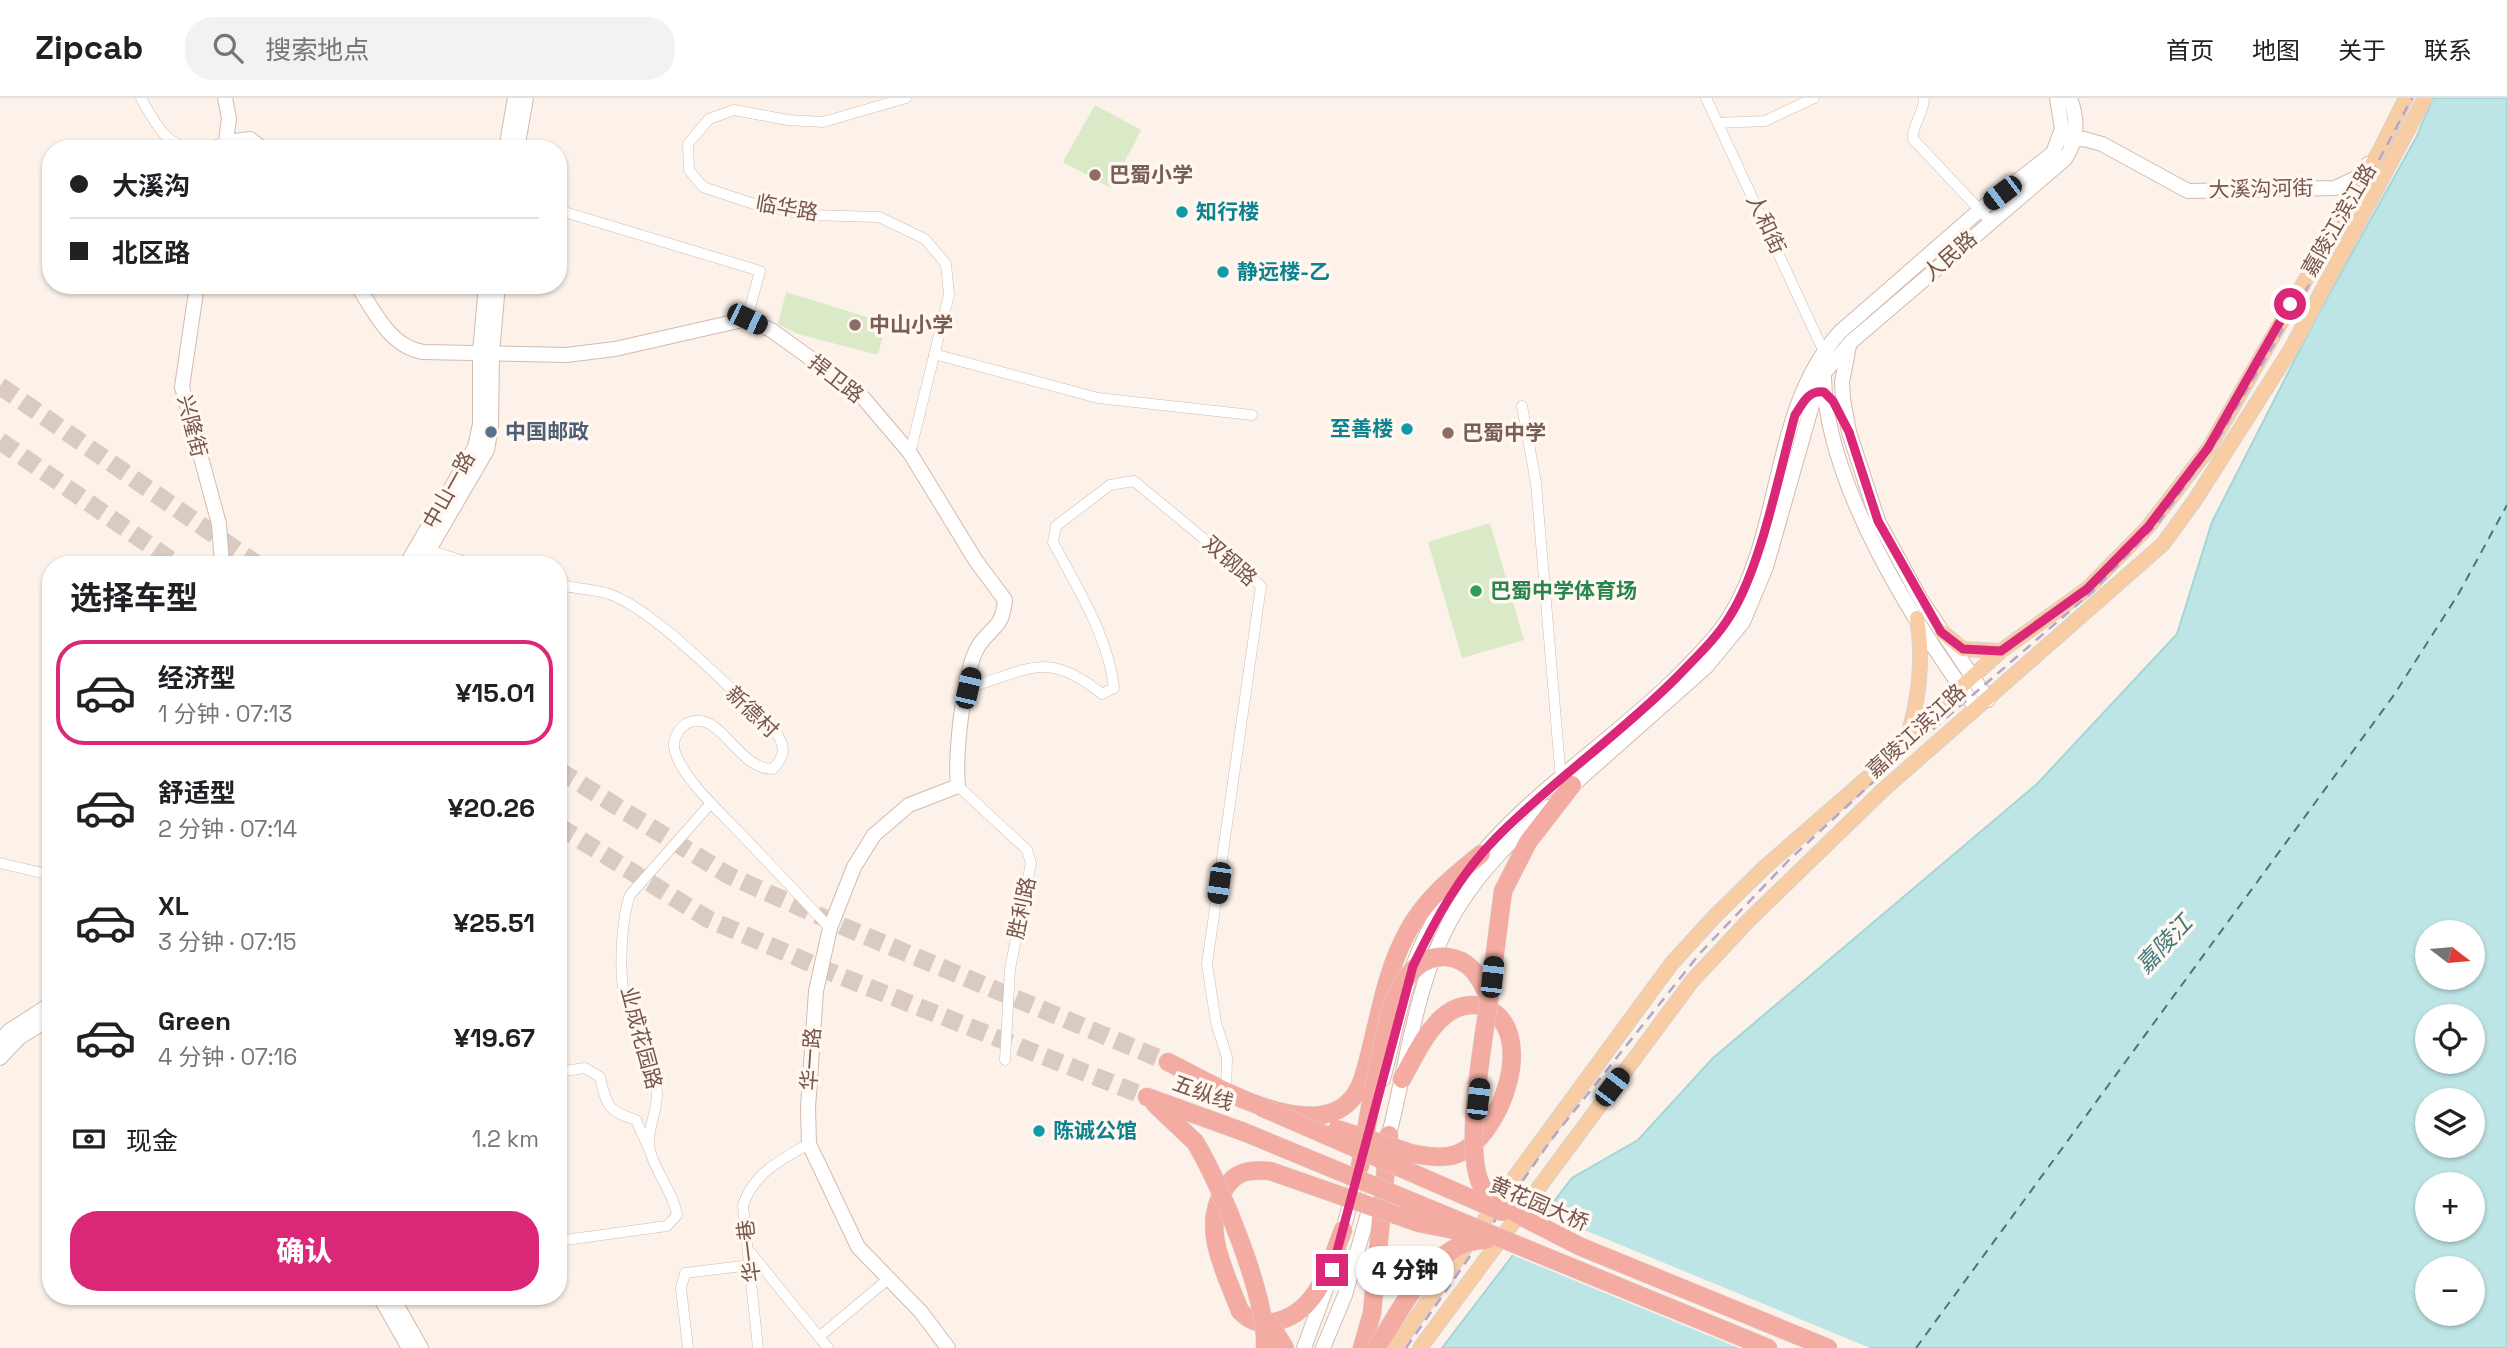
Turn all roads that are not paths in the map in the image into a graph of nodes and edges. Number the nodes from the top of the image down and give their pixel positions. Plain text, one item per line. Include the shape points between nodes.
1 (141, 98) edge
2 (225, 98) edge
3 (514, 98) edge
4 (526, 98) edge
5 (906, 98) edge
6 (1706, 98) edge
7 (1814, 98) edge
8 (1924, 98) edge
9 (2057, 98) edge
10 (2070, 98) edge
11 (2406, 98) edge
12 (2425, 98) edge
13 (1718, 123) junction
14 (2075, 138) junction
15 (169, 140) edge
16 (227, 140) edge
17 (507, 140) edge
18 (519, 140) edge
19 (2058, 145) junction
20 (2380, 150) junction
21 (1981, 209) junction
22 (567, 213) edge
23 (1991, 222) junction
24 (196, 294) edge
25 (363, 294) edge
26 (486, 294) edge
27 (496, 294) edge
28 (747, 319) junction
29 (1851, 342) junction
30 (1823, 350) junction
31 (486, 352) junction
32 (934, 354) junction
33 (1824, 373) junction
34 (1820, 391) junction
35 (1522, 406) dead end
36 (1252, 415) dead end
37 (1795, 415) junction
38 (1849, 432) junction
39 (910, 453) junction
40 (429, 550) junction
41 (221, 556) edge
42 (411, 556) edge
43 (425, 556) edge
44 (448, 556) edge
45 (567, 587) edge
46 (1917, 618) junction
47 (1941, 632) junction
48 (2001, 651) junction
49 (1966, 683) junction
50 (968, 688) junction
51 (1982, 704) junction
52 (1905, 745) junction
53 (1567, 782) junction
54 (958, 786) junction
55 (711, 803) junction
56 (1481, 854) junction
57 (0, 863) edge
58 (42, 874) edge
59 (830, 928) junction
60 (1489, 999) junction
61 (42, 1014) edge
62 (42, 1017) edge
63 (0, 1041) edge
64 (0, 1058) edge
65 (1005, 1060) dead end
66 (1168, 1062) tunnel mouth
67 (567, 1071) edge
68 (1402, 1079) junction
69 (1231, 1094) junction
70 (1261, 1107) junction
71 (1291, 1115) junction
72 (1389, 1135) junction
73 (809, 1144) junction
74 (649, 1150) junction
75 (1360, 1166) junction
76 (1343, 1230) junction
77 (567, 1240) edge
78 (1510, 1242) junction
79 (1579, 1246) junction
80 (749, 1251) junction
81 (751, 1265) junction
82 (887, 1280) junction
83 (392, 1305) edge
84 (393, 1305) edge
85 (1261, 1308) junction
86 (819, 1337) junction
87 (1304, 1347) edge
88 (410, 1348) edge
89 (421, 1348) edge
90 (688, 1348) edge
91 (758, 1348) edge
92 (828, 1348) edge
93 (948, 1348) edge
94 (1265, 1348) edge
95 (1285, 1348) edge
96 (1323, 1348) edge
97 (1362, 1348) edge
98 (1377, 1348) edge
99 (1395, 1348) edge
100 (1420, 1348) edge
101 (1768, 1348) edge
102 (1828, 1348) edge

1 - 15 street
2 - 16 main road
3 - 17 main road
4 - 18 main road
5 - 32 street, 临华路 via 823,122 734,110 709,119 688,144 689,170 703,187 758,205 808,215 879,217 925,239 946,264 947,274 948,295
6 - 13 street, 人和街
7 - 13 street via 1765,121
8 - 21 street via 1913,139
9 - 19 main road via 2062,120
10 - 14 main road
11 - 20 main road, 嘉陵江滨江路
12 - 51 main road, 嘉陵江滨江路 via 2291,349 2196,500 2163,544
13 - 30 street, 人和街
14 - 19 main road
14 - 20 main road, 大溪沟河街 via 2102,144 2188,191 2335,188 2356,178
14 - 23 main road, 人民路 via 2058,166
19 - 21 main road, 人民路 via 2046,160
20 - 48 main road, 嘉陵江滨江路 via 2201,458 2148,527 2087,589
21 - 23 street
21 - 30 main road, 人民路
22 - 28 street via 760,271
23 - 29 main road, 人民路
24 - 41 main road, 兴隆街 via 182,387 219,524
25 - 31 main road via 391,336 411,350
26 - 31 main road, 中山一路
27 - 31 main road, 中山一路
28 - 31 main road via 603,351 566,355
28 - 39 main road, 捍卫路 via 771,330 859,393
29 - 33 main road, 人民路
29 - 38 main road via 1842,382
30 - 33 main road
30 - 37 main road, 人民路
31 - 40 main road, 中山一路 via 491,427 487,450
31 - 42 main road, 中山一路 via 475,447
32 - 36 street via 1098,398
32 - 39 street, 临华路
33 - 34 main road
34 - 37 main road via 1807,396
34 - 38 main road via 1833,401
34 - 46 main road via 1855,501
34 - 53 main road via 1766,567 1743,622 1706,667
35 - 53 street via 1536,483
37 - 53 main road, 人民路 via 1753,564 1731,615 1648,706
38 - 47 main road via 1878,521
39 - 50 main road, 捍卫路 via 1005,600 1003,620 978,647
40 - 43 main road, 中山一路
40 - 44 street
45 - 55 street, 新德村 via 608,593 637,609 774,729 784,745 782,759 773,769 751,763 709,723 687,723 677,732 674,749 680,763
46 - 49 main road
46 - 52 main road via 1919,668
47 - 48 main road via 1963,649
47 - 49 main road
48 - 49 main road, 嘉陵江滨江路
49 - 51 main road
49 - 52 main road, 嘉陵江滨江路
50 - 54 main road, 捍卫路 via 959,723
50 - 69 street, 双钢路 via 1045,665 1077,674 1102,694 1114,688 1099,631 1053,542 1056,526 1110,485 1134,481 1261,586 1207,964
51 - 100 main road, 嘉陵江滨江路 via 1883,790 1692,981
52 - 99 main road, 嘉陵江滨江路 via 1765,867 1672,963
53 - 56 main road
53 - 60 highway via 1520,856 1501,901
53 - 68 main road via 1503,848 1458,907 1431,966
54 - 59 main road, 华一路 via 909,805 874,835 854,867
54 - 65 street, 胜利路 via 1027,850 1031,863 1010,969
55 - 59 street, 新德村
55 - 74 street, 业成花园路 via 630,895 624,914 625,998 640,1027 657,1096
56 - 71 highway via 1419,913 1389,975 1359,1087 1346,1105 1320,1116
56 - 75 main road via 1444,906 1413,966
57 - 58 street
59 - 73 main road, 华一路 via 816,991
60 - 75 highway, bridge via 1479,976 1464,962 1433,957 1414,966 1397,993
60 - 79 highway, bridge via 1472,1149 1478,1179 1494,1199
61 - 63 main road
62 - 64 main road
66 - 69 highway, 五纵线
67 - 74 street via 585,1068 600,1077 606,1103 614,1112 636,1120
68 - 71 highway, bridge via 1424,1039 1444,1015 1461,1007 1477,1004 1495,1012 1508,1031 1513,1049 1498,1109 1476,1140 1458,1153 1439,1157 1414,1154
68 - 72 main road
69 - 70 highway, 黄花园大桥
70 - 71 highway, bridge
70 - 79 highway, 黄花园大桥, bridge
72 - 96 main road via 1345,1295
72 - 97 highway via 1372,1313
73 - 80 street, 华一巷 via 774,1164 747,1193 743,1206
73 - 82 main road, 华一路 via 858,1247
74 - 77 street via 674,1197 677,1215 667,1226
75 - 76 main road
76 - 78 highway, bridge via 1326,1276 1304,1307 1277,1321 1259,1324 1240,1311 1215,1243 1213,1224 1216,1203 1231,1179 1249,1169 1270,1171 1419,1223
76 - 87 main road via 1327,1290
78 - 85 highway, 五纵线, bridge via 1147,1097 1195,1142 1213,1170
78 - 98 highway, bridge via 1479,1240 1453,1248 1433,1263
78 - 101 highway
79 - 102 highway, 黄花园大桥
80 - 81 street, 华一巷
80 - 86 street
81 - 90 street via 685,1273 681,1288
81 - 91 street, 华一巷
82 - 86 street
82 - 93 main road, 华一路 via 921,1312
83 - 88 main road
84 - 89 main road
85 - 94 highway, bridge
85 - 95 highway, bridge
86 - 92 street

